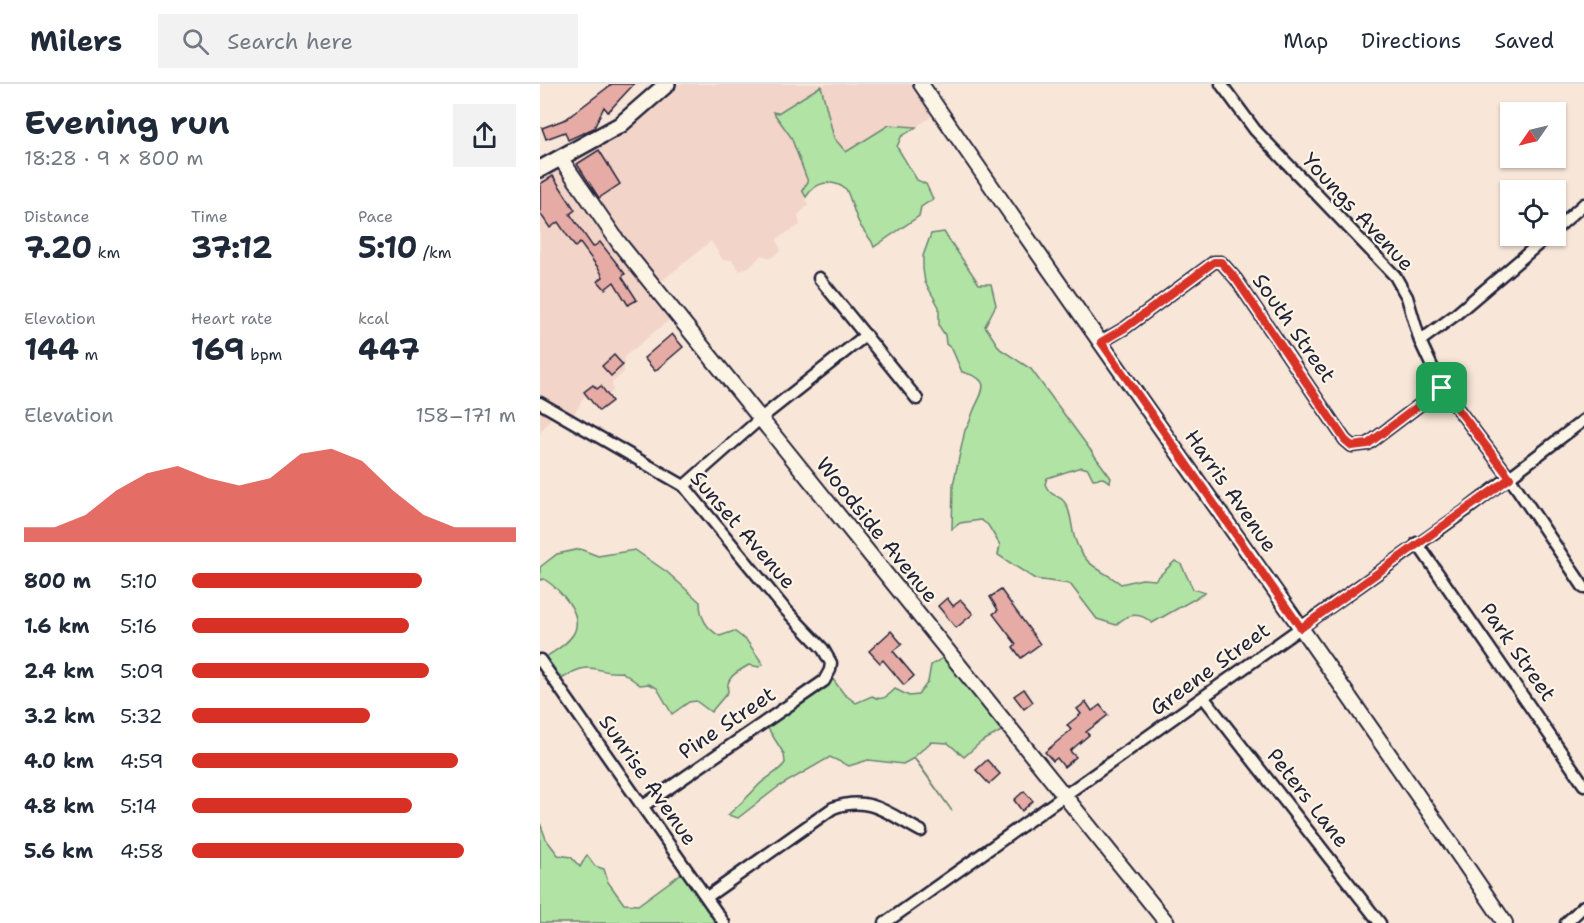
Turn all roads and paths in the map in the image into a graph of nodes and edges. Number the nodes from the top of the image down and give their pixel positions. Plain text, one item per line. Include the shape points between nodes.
1 (667, 84) edge
2 (921, 84) edge
3 (1221, 84) edge
4 (561, 159) junction
5 (540, 170) edge
6 (1584, 204) edge
7 (1566, 220) edge
8 (1536, 246) edge
9 (819, 278) dead end
10 (866, 335) junction
11 (1420, 341) junction
12 (1101, 342) junction
13 (1442, 388) junction
14 (917, 399) dead end
15 (540, 403) edge
16 (761, 418) junction
17 (1584, 420) edge
18 (1510, 478) junction
19 (684, 486) junction
20 (1418, 543) junction
21 (1584, 588) edge
22 (1301, 628) junction
23 (540, 660) edge
24 (830, 670) joint
25 (1204, 698) junction
26 (1584, 785) edge
27 (1064, 795) junction
28 (643, 806) junction
29 (921, 831) dead end
30 (707, 897) junction
31 (1584, 906) edge
32 (724, 923) edge
33 (885, 923) edge
34 (1167, 923) edge
35 (1380, 923) edge
36 (1505, 923) edge
37 (1566, 923) edge

1 - 4 main road via 620,125
2 - 12 street, Harris Avenue
3 - 11 street, Youngs Avenue via 1255,130 1395,276 1407,297
4 - 5 main road
4 - 16 street, Woodside Avenue via 619,243
6 - 7 street
8 - 11 street
9 - 10 street
10 - 14 street
10 - 16 street
11 - 13 street, Youngs Avenue
12 - 13 street, South Street via 1214,262 1221,262 1352,446 1368,444
12 - 22 street, Harris Avenue
13 - 18 street, Youngs Avenue
15 - 19 street, Sunset Avenue
16 - 19 street
16 - 27 street, Woodside Avenue
17 - 18 street, Greene Street
18 - 20 street, Greene Street
18 - 21 street, Youngs Avenue
19 - 24 street, Sunset Avenue via 784,608 823,649 831,663
20 - 22 street, Greene Street
20 - 26 street, Park Street
22 - 25 street, Greene Street
22 - 36 street, Harris Avenue
23 - 28 street, Sunrise Avenue
24 - 28 street, Pine Street via 824,681
25 - 27 street, Greene Street
25 - 35 street, Peters Lane
27 - 33 street, Greene Street
27 - 34 street, Woodside Avenue
28 - 30 street, Sunrise Avenue
29 - 30 street via 880,806 843,804
30 - 32 street, Sunrise Avenue
31 - 37 street

